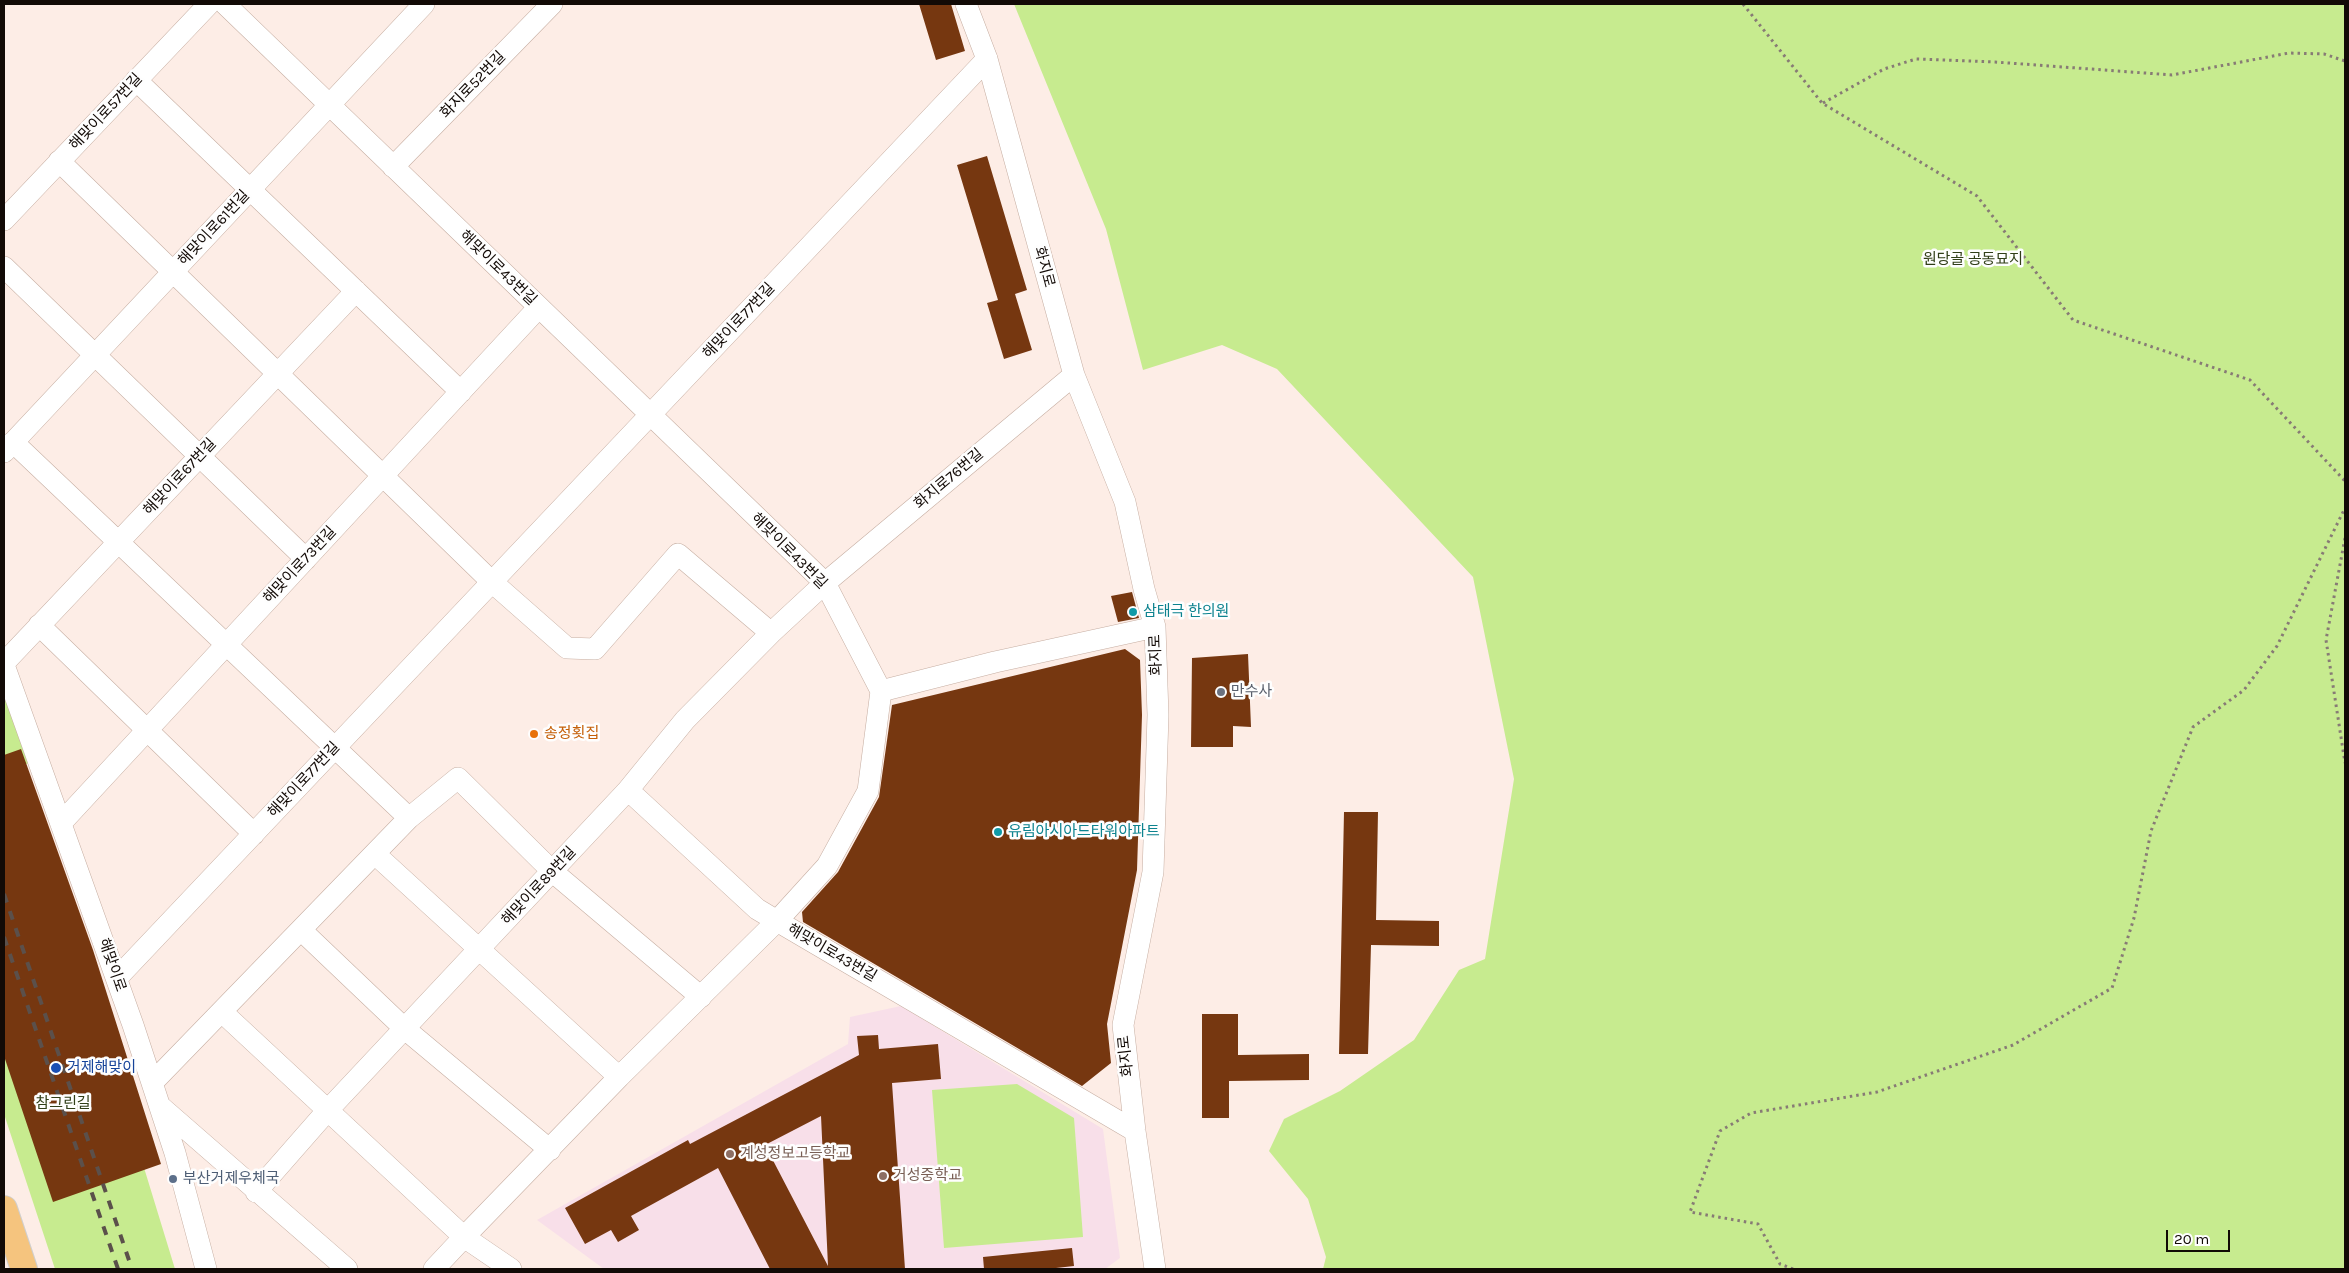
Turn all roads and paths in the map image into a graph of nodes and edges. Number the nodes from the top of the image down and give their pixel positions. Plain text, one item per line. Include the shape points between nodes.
1 (208, 4) edge
2 (225, 4) edge
3 (424, 4) edge
4 (552, 4) edge
5 (966, 4) edge
6 (1743, 4) edge
7 (987, 59) junction
8 (2345, 61) edge
9 (136, 80) junction
10 (1822, 104) junction
11 (330, 105) junction
12 (59, 161) junction
13 (393, 167) junction
14 (250, 189) junction
15 (4, 220) edge
16 (4, 267) edge
17 (173, 272) junction
18 (356, 291) junction
19 (539, 307) junction
20 (95, 355) junction
21 (277, 374) junction
22 (1074, 375) junction
23 (461, 392) junction
24 (650, 415) junction
25 (9, 447) edge
26 (200, 456) junction
27 (383, 476) junction
28 (2345, 481) edge
29 (2345, 508) edge
30 (2345, 538) edge
31 (118, 542) junction
32 (306, 559) junction
33 (492, 582) junction
34 (824, 583) junction
35 (39, 625) junction
36 (1155, 627) junction
37 (771, 633) junction
38 (226, 644) junction
39 (4, 664) edge
40 (881, 691) junction
41 (147, 730) junction
42 (335, 748) junction
43 (2345, 763) edge
44 (628, 790) junction
45 (409, 818) junction
46 (62, 822) junction
47 (254, 834) junction
48 (375, 854) junction
49 (553, 872) junction
50 (777, 921) junction
51 (301, 930) junction
52 (479, 950) junction
53 (116, 978) junction
54 (700, 996) junction
55 (222, 1012) junction
56 (405, 1028) junction
57 (619, 1077) junction
58 (152, 1083) junction
59 (160, 1106) junction
60 (327, 1111) junction
61 (1134, 1131) junction
62 (550, 1150) junction
63 (256, 1192) junction
64 (4, 1209) edge
65 (464, 1237) junction
66 (24, 1269) edge
67 (206, 1269) edge
68 (347, 1269) edge
69 (434, 1269) edge
70 (511, 1269) edge
71 (1155, 1269) edge
72 (1793, 1269) edge

1 - 9 street, 해맞이로57번길
2 - 11 street, 해맞이로43번길
3 - 11 street, 해맞이로61번길
4 - 13 street, 화지로52번길
5 - 7 street, 화지로
6 - 10 path
7 - 22 street, 화지로
7 - 24 street, 해맞이로77번길
8 - 10 path via 2324,54 2290,53 2172,75 1995,62 1916,60 1884,69
9 - 12 street, 해맞이로57번길
9 - 14 street
10 - 28 path via 1977,196 2073,320 2250,380
11 - 13 street, 해맞이로43번길
11 - 14 street, 해맞이로61번길
12 - 15 street, 해맞이로57번길
12 - 17 street
13 - 19 street, 해맞이로43번길
14 - 17 street, 해맞이로61번길
14 - 18 street
16 - 20 street
17 - 20 street, 해맞이로61번길
17 - 21 street
18 - 21 street, 해맞이로67번길
18 - 23 street
19 - 23 street, 해맞이로73번길
19 - 24 street, 해맞이로43번길
20 - 25 street, 해맞이로61번길
20 - 26 street
21 - 26 street, 해맞이로67번길
21 - 27 street
22 - 34 street, 화지로76번길
22 - 36 street, 화지로 via 1125,502
23 - 27 street, 해맞이로73번길
24 - 33 street, 해맞이로77번길
24 - 34 street, 해맞이로43번길
25 - 31 street
26 - 31 street, 해맞이로67번길
26 - 32 street
27 - 32 street, 해맞이로73번길
27 - 33 street
29 - 72 path via 2277,646 2244,690 2193,727 2150,831 2134,918 2112,988 2013,1045 1877,1092 1751,1114 1720,1131 1690,1212 1758,1224 1780,1264
30 - 43 path via 2326,640
31 - 35 street, 해맞이로67번길
31 - 38 street
32 - 38 street, 해맞이로73번길
33 - 37 street via 567,648 595,649 678,554
33 - 42 street, 해맞이로77번길
34 - 37 street, 해맞이로89번길
34 - 40 street, 해맞이로43번길
35 - 39 street, 해맞이로67번길
35 - 41 street
36 - 40 street
36 - 61 street, 화지로 via 1158,715 1153,872 1123,1025
37 - 44 street, 해맞이로89번길 via 685,720
38 - 41 street, 해맞이로73번길
38 - 42 street
39 - 46 street, 해맞이로
40 - 50 street, 해맞이로43번길 via 868,791 827,866
41 - 46 street, 해맞이로73번길
41 - 47 street
42 - 45 street
42 - 47 street, 해맞이로77번길
44 - 49 street, 해맞이로89번길
44 - 50 street via 757,908
45 - 48 street
45 - 49 street via 458,778
46 - 53 street, 해맞이로
47 - 53 street, 해맞이로77번길
48 - 51 street
48 - 52 street
49 - 52 street, 해맞이로89번길
49 - 54 street
50 - 54 street
50 - 61 street, 해맞이로43번길
51 - 55 street
51 - 56 street
52 - 56 street, 해맞이로89번길
52 - 57 street
53 - 58 street, 해맞이로
54 - 57 street
55 - 58 street
55 - 60 street
56 - 60 street, 해맞이로89번길
56 - 62 street
57 - 62 street
58 - 59 street, 해맞이로
59 - 63 street
59 - 67 street, 해맞이로
60 - 63 street, 해맞이로89번길
60 - 65 street
61 - 71 street, 화지로
62 - 65 street
63 - 68 street
64 - 66 main road
65 - 69 street
65 - 70 street

